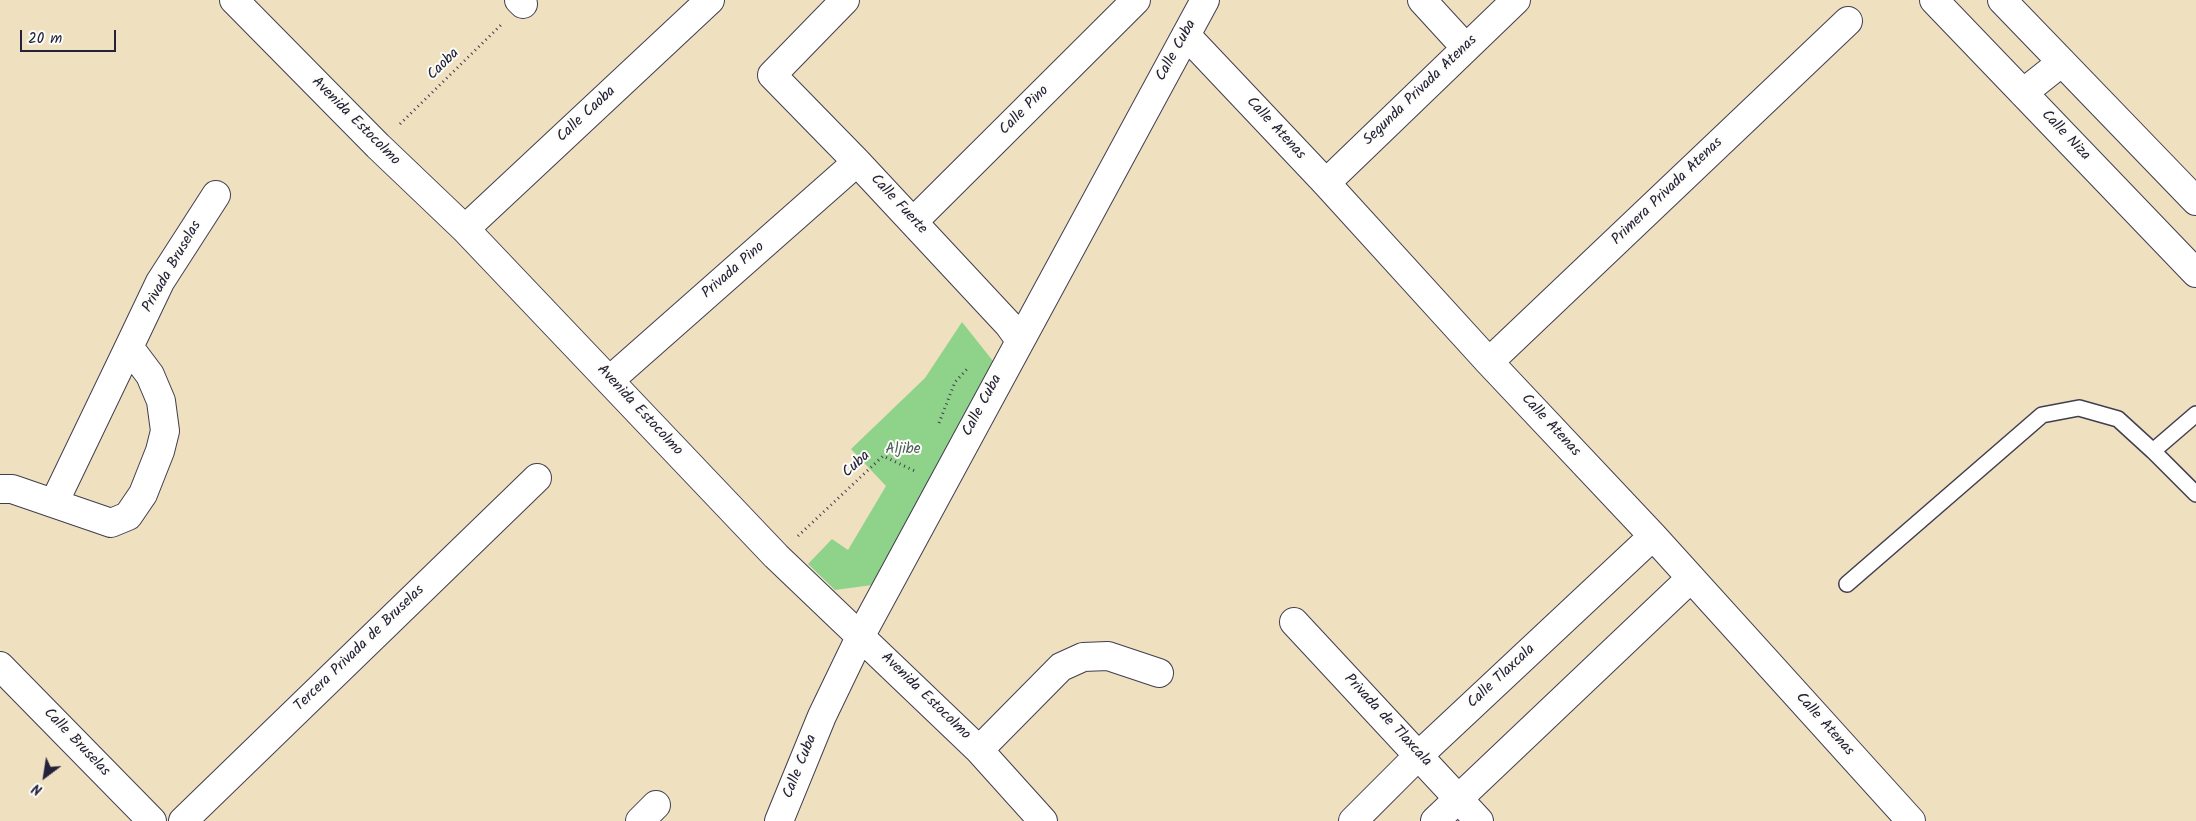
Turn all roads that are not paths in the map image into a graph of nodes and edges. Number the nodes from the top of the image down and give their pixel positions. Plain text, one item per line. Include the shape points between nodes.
1 (234, 0) edge
2 (710, 0) edge
3 (845, 0) edge
4 (1136, 0) edge
5 (1205, 0) edge
6 (1422, 0) edge
7 (1516, 0) edge
8 (1934, 0) edge
9 (2002, 0) edge
10 (1848, 21) dead end
11 (1186, 35) junction
12 (1465, 47) junction
13 (2062, 62) junction
14 (2024, 93) junction
15 (857, 162) junction
16 (1326, 183) junction
17 (216, 195) dead end
18 (2196, 201) edge
19 (913, 222) junction
20 (465, 229) junction
21 (2196, 273) edge
22 (1020, 339) junction
23 (130, 347) junction
24 (1489, 362) junction
25 (610, 380) junction
26 (2196, 414) edge
27 (2153, 451) junction
28 (537, 478) dead end
29 (0, 489) edge
30 (2196, 494) edge
31 (54, 503) junction
32 (1653, 536) junction
33 (1691, 578) junction
34 (1847, 584) dead end
35 (1294, 622) dead end
36 (861, 635) junction
37 (0, 666) edge
38 (1159, 673) dead end
39 (979, 750) junction
40 (1418, 756) junction
41 (1459, 799) junction
42 (152, 821) edge
43 (183, 821) edge
44 (779, 821) edge
45 (1043, 821) edge
46 (1353, 821) edge
47 (1435, 821) edge
48 (1479, 821) edge
49 (1910, 821) edge

1 - 20 street, Avenida Estocolmo
2 - 20 street, Calle Caoba
3 - 15 street, Calle Fuerte via 772,75
4 - 19 street, Calle Pino
5 - 11 street, Calle Cuba
6 - 12 street
7 - 12 street, Segunda Privada Atenas
8 - 14 street, Calle Niza
9 - 13 street
10 - 24 street, Primera Privada Atenas
11 - 16 street, Calle Atenas
11 - 22 street, Calle Cuba
12 - 16 street, Segunda Privada Atenas
13 - 14 street
13 - 18 street
14 - 21 street, Calle Niza
15 - 19 street, Calle Fuerte
15 - 25 street, Privada Pino
16 - 24 street, Calle Atenas
17 - 23 street, Privada Bruselas via 160,282
19 - 22 street, Calle Fuerte
20 - 25 street, Avenida Estocolmo
22 - 36 street, Calle Cuba
23 - 31 street, Privada Bruselas
23 - 31 street via 154,383 161,401 165,431 143,494 128,516 111,523
24 - 32 street, Calle Atenas
25 - 36 street, Avenida Estocolmo via 776,556
26 - 27 lane
27 - 30 lane
27 - 34 lane via 2118,419 2079,408 2042,415
28 - 43 street, Tercera Privada de Bruselas
29 - 31 street via 12,489
32 - 33 street, Calle Atenas
32 - 40 street, Calle Tlaxcala
33 - 41 street
33 - 49 street, Calle Atenas
35 - 40 street, Privada de Tlaxcala
36 - 39 street, Avenida Estocolmo
36 - 44 street, Calle Cuba via 822,716
37 - 42 street, Calle Bruselas
38 - 39 street via 1108,656 1083,657 1061,666
39 - 45 street, Avenida Estocolmo
40 - 41 street, Privada de Tlaxcala
40 - 46 street, Calle Tlaxcala
41 - 47 street
41 - 48 street, Privada de Tlaxcala

